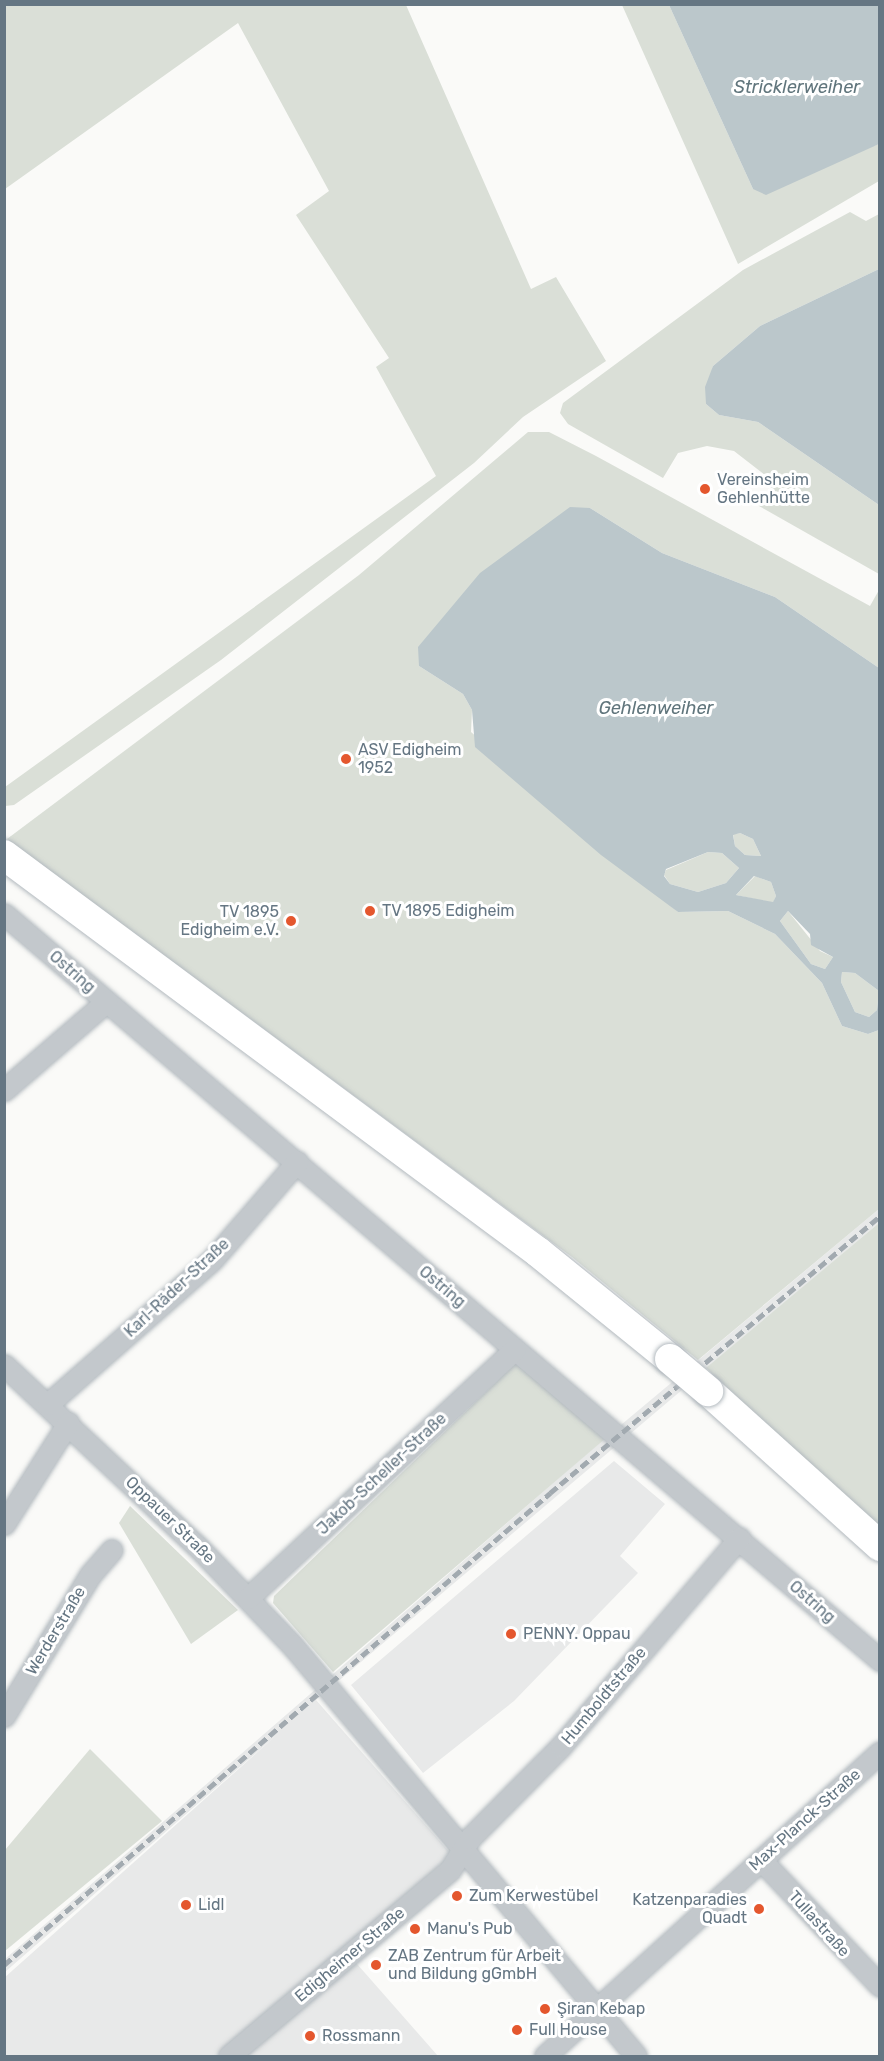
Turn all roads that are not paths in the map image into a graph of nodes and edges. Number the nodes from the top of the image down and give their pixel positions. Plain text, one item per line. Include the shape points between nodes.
1 (4, 855) edge
2 (4, 914) edge
3 (105, 1002) junction
4 (4, 1090) edge
5 (297, 1162) junction
6 (515, 1349) junction
7 (4, 1365) edge
8 (48, 1404) junction
9 (68, 1423) junction
10 (4, 1524) edge
11 (739, 1538) junction
12 (879, 1546) edge
13 (112, 1550) dead end
14 (248, 1598) junction
15 (879, 1660) edge
16 (4, 1716) edge
17 (879, 1752) edge
18 (465, 1848) junction
19 (761, 1860) junction
20 (879, 1986) edge
21 (597, 2010) junction
22 (229, 2056) edge
23 (545, 2056) edge
24 (636, 2056) edge

1 - 12 street, bridge via 538,1252 708,1391
2 - 3 street, Ostring
3 - 4 street
3 - 5 street, Ostring
5 - 6 street, Ostring
5 - 8 street, Karl-Räder-Straße via 212,1260
6 - 11 street, Ostring
6 - 14 street, Jakob-Scheller-Straße
7 - 8 street, Oppauer Straße
8 - 9 street, Oppauer Straße
9 - 10 street
9 - 14 street, Oppauer Straße
11 - 15 street, Ostring
11 - 18 street, Humboldtstraße via 561,1746
13 - 16 street, Werderstraße via 90,1575
14 - 18 street, Oppauer Straße
17 - 19 street, Max-Planck-Straße
18 - 21 street
18 - 22 street, Edigheimer Straße via 450,1870
19 - 20 street, Tullastraße
19 - 21 street, Max-Planck-Straße
21 - 23 street, Max-Planck-Straße
21 - 24 street

